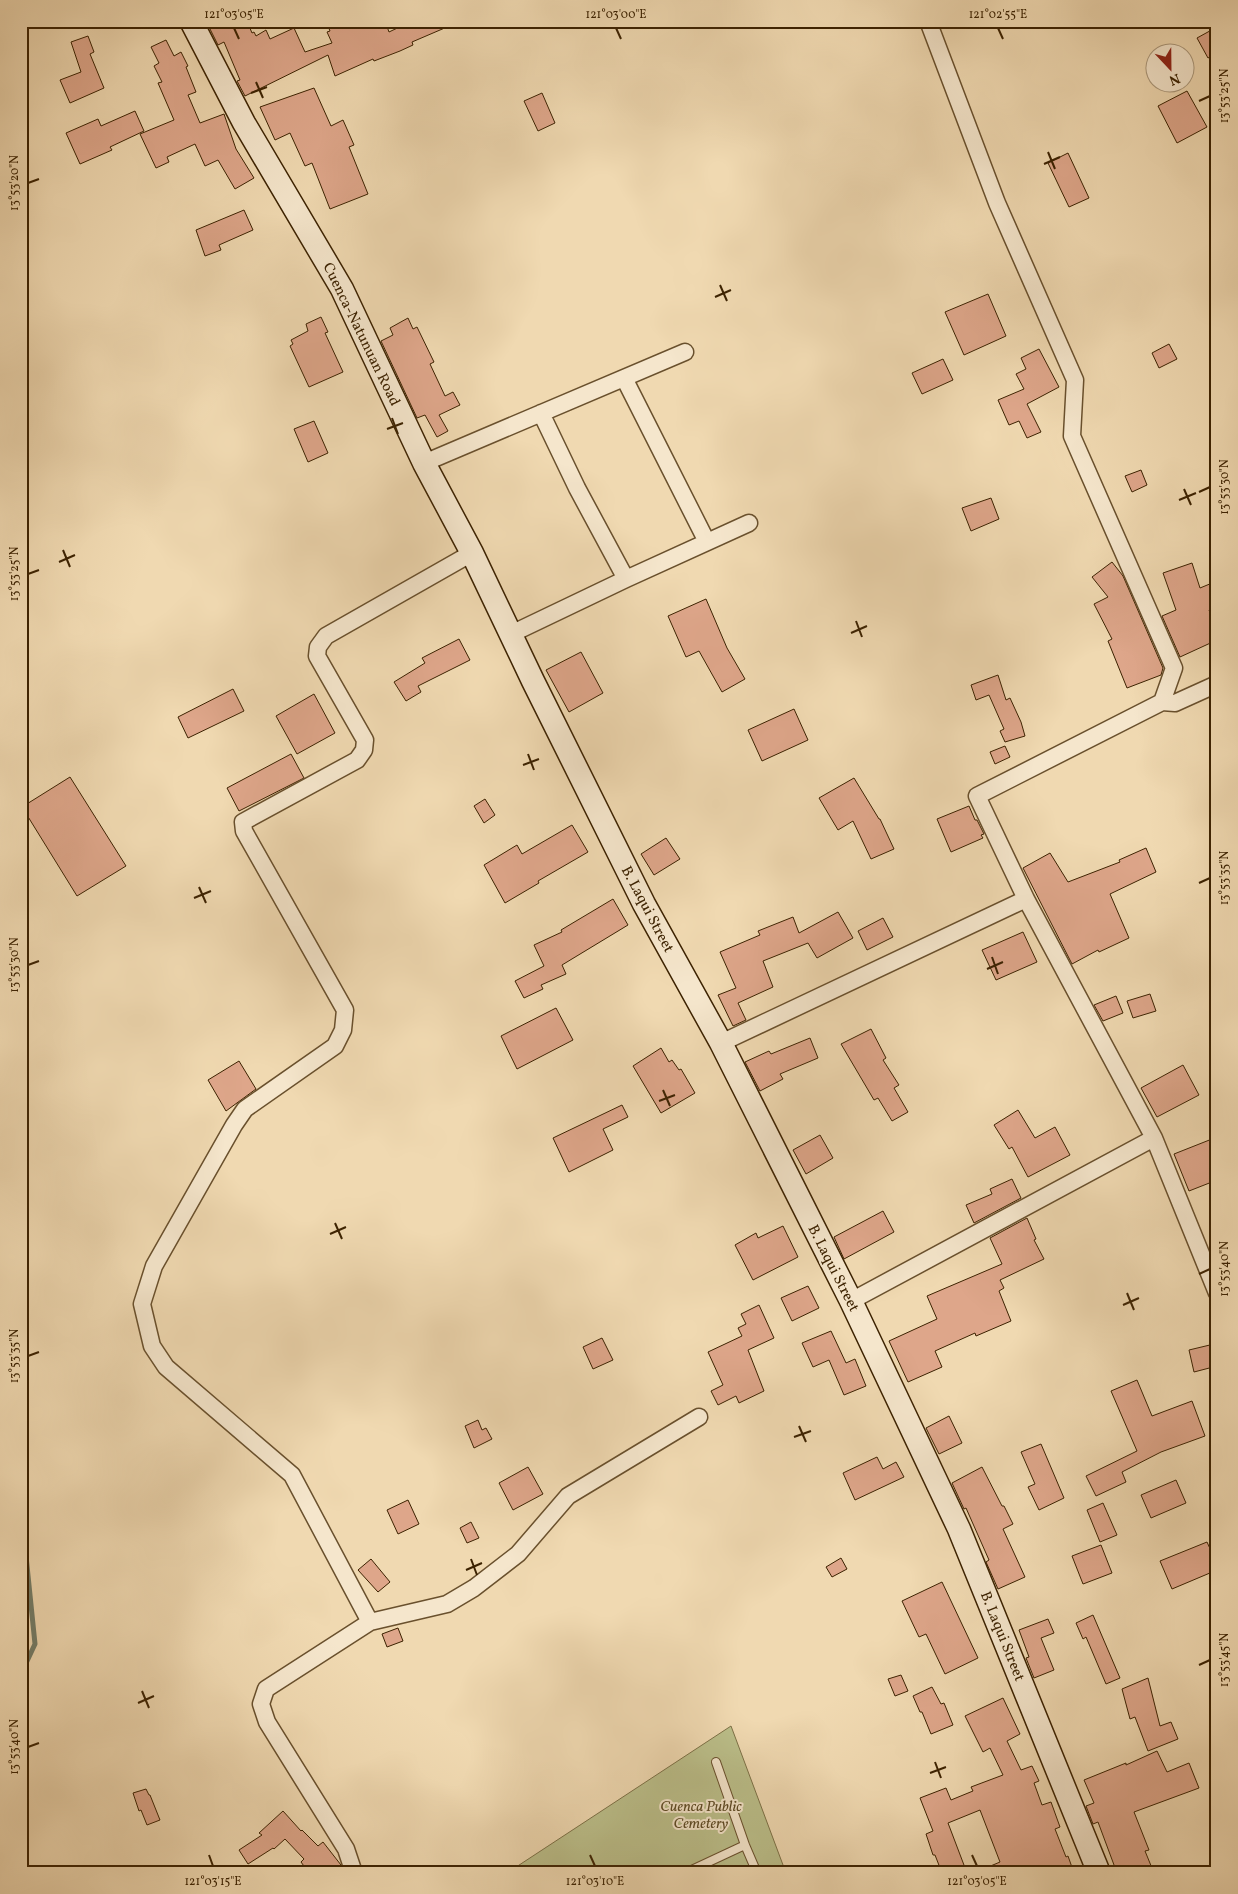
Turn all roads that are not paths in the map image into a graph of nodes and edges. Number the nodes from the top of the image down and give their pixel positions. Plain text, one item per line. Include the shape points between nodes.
1 (191, 21) edge
2 (928, 21) edge
3 (684, 352) dead end
4 (624, 378) junction
5 (541, 413) junction
6 (424, 463) junction
7 (749, 523) dead end
8 (707, 542) junction
9 (472, 553) junction
10 (626, 579) junction
11 (511, 634) junction
12 (533, 681) joint
13 (1217, 684) edge
14 (1162, 702) junction
15 (1026, 899) junction
16 (721, 1043) junction
17 (1154, 1138) junction
18 (1217, 1293) edge
19 (851, 1301) junction
20 (699, 1417) dead end
21 (370, 1622) junction
22 (716, 1762) dead end
23 (745, 1845) junction
24 (354, 1873) edge
25 (685, 1873) edge
26 (757, 1873) edge
27 (1098, 1873) edge

1 - 6 main road, Cuenca-Natunuan Road via 244,123 342,289
2 - 14 street via 997,203 1075,380 1072,436 1174,668
3 - 4 street
4 - 5 street
4 - 8 street
5 - 6 street
5 - 10 street
6 - 9 main road, Cuenca-Natunuan Road
7 - 8 street
8 - 10 street
9 - 11 main road, Cuenca-Natunuan Road
9 - 21 street via 326,636 318,647 316,656 365,740 364,750 357,760 243,822 244,832 345,1010 343,1030 335,1046 245,1110 234,1124 154,1266 142,1304 152,1346 166,1367 292,1475
10 - 11 street
11 - 12 main road, Cuenca-Natunuan Road
12 - 16 main road, B. Laqui Street via 644,904
13 - 14 street via 1175,704
14 - 15 street via 977,796
15 - 16 street
15 - 17 street
16 - 19 main road, B. Laqui Street
17 - 18 street
17 - 19 street
19 - 27 main road, B. Laqui Street via 959,1529
20 - 21 street via 568,1496 518,1554 474,1588 448,1604
21 - 24 street via 266,1689 261,1704 267,1722 346,1849
22 - 23 lane
23 - 25 lane
23 - 26 lane

